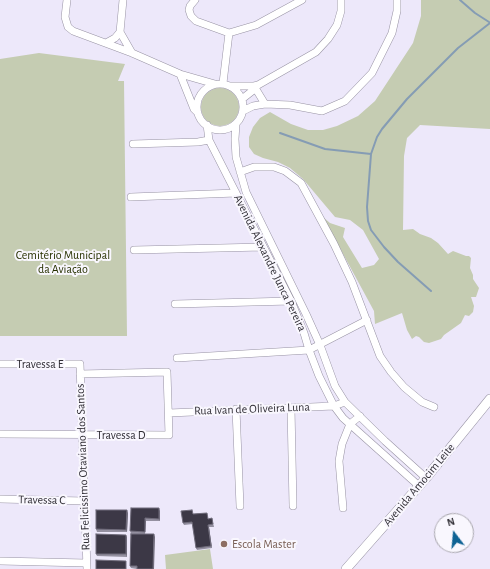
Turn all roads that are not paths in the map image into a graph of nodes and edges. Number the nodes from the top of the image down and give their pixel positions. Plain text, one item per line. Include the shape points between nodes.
1 (67, 0) edge
2 (123, 0) edge
3 (194, 0) edge
4 (302, 0) edge
5 (341, 0) edge
6 (397, 0) edge
7 (120, 32) junction
8 (229, 33) junction
9 (106, 44) junction
10 (132, 53) junction
11 (180, 74) junction
12 (219, 84) junction
13 (231, 86) junction
14 (255, 87) junction
15 (242, 99) junction
16 (265, 104) junction
17 (243, 111) junction
18 (198, 112) junction
19 (236, 124) junction
20 (206, 125) junction
21 (209, 140) junction
22 (134, 144) dead end
23 (240, 172) junction
24 (236, 193) junction
25 (131, 197) dead end
26 (263, 247) junction
27 (134, 250) dead end
28 (291, 301) junction
29 (175, 304) dead end
30 (367, 320) junction
31 (320, 345) junction
32 (309, 350) junction
33 (177, 358) dead end
34 (0, 364) edge
35 (80, 364) joint
36 (80, 374) junction
37 (490, 399) edge
38 (345, 402) junction
39 (334, 406) junction
40 (434, 407) dead end
41 (291, 408) junction
42 (236, 409) junction
43 (169, 413) junction
44 (360, 416) junction
45 (350, 424) junction
46 (0, 434) edge
47 (81, 435) junction
48 (426, 478) junction
49 (419, 486) junction
50 (0, 499) edge
51 (84, 500) junction
52 (240, 506) dead end
53 (293, 506) dead end
54 (343, 508) dead end
55 (0, 562) edge
56 (87, 566) edge
57 (346, 569) edge

1 - 9 street via 65,17 68,27
2 - 7 street
3 - 8 street via 189,10 196,21
4 - 8 street via 256,25
5 - 14 street via 337,25 316,52
6 - 16 street via 392,33 372,73 345,101 322,111 290,105
7 - 9 street
7 - 10 street
8 - 12 street
9 - 10 street
10 - 11 street
11 - 12 street
11 - 18 street via 194,109
12 - 13 street
12 - 18 street via 206,88 199,97
13 - 14 street
13 - 15 street via 239,92
14 - 15 street
14 - 16 street
15 - 17 street
16 - 17 street
17 - 19 street
18 - 20 street
19 - 20 street via 222,130
19 - 23 street, Avenida Alexandre Junca Pereira via 236,157
20 - 21 street, Avenida Alexandre Junca Pereira
21 - 22 street
21 - 24 street, Avenida Alexandre Junca Pereira
23 - 30 street via 254,167 274,167 285,171 301,183 334,244
23 - 31 street, Avenida Alexandre Junca Pereira via 246,192
24 - 25 street
24 - 26 street, Avenida Alexandre Junca Pereira
26 - 27 street
26 - 28 street, Avenida Alexandre Junca Pereira
28 - 29 street
28 - 32 street, Avenida Alexandre Junca Pereira
30 - 31 street
30 - 40 street via 380,356 390,372 422,402
31 - 32 street
31 - 38 street, Avenida Alexandre Junca Pereira via 335,386
32 - 33 street
32 - 39 street, Avenida Alexandre Junca Pereira
34 - 35 street, Travessa E
35 - 36 street, Rua Felicissimo Otaviano dos Santos
36 - 43 street via 167,372
36 - 47 street, Rua Felicissimo Otaviano dos Santos
37 - 48 street, Avenida Amocim Leite
38 - 39 street, Rua Ivan de Oliveira Luna
38 - 44 street, Avenida Alexandre Junca Pereira
39 - 41 street, Rua Ivan de Oliveira Luna
39 - 45 street, Avenida Alexandre Junca Pereira
41 - 42 street, Rua Ivan de Oliveira Luna
41 - 53 street
42 - 43 street, Rua Ivan de Oliveira Luna
42 - 52 street
43 - 47 street, Travessa D via 169,435
44 - 45 street
44 - 48 street, Avenida Alexandre Junca Pereira
45 - 49 street, Avenida Alexandre Junca Pereira
45 - 54 street via 339,461
46 - 47 street, Travessa D
47 - 51 street, Rua Felicissimo Otaviano dos Santos
48 - 49 street, Avenida Amocim Leite
49 - 57 street, Avenida Amocim Leite
50 - 51 street, Travessa C
51 - 56 street, Rua Felicissimo Otaviano dos Santos
55 - 56 street

